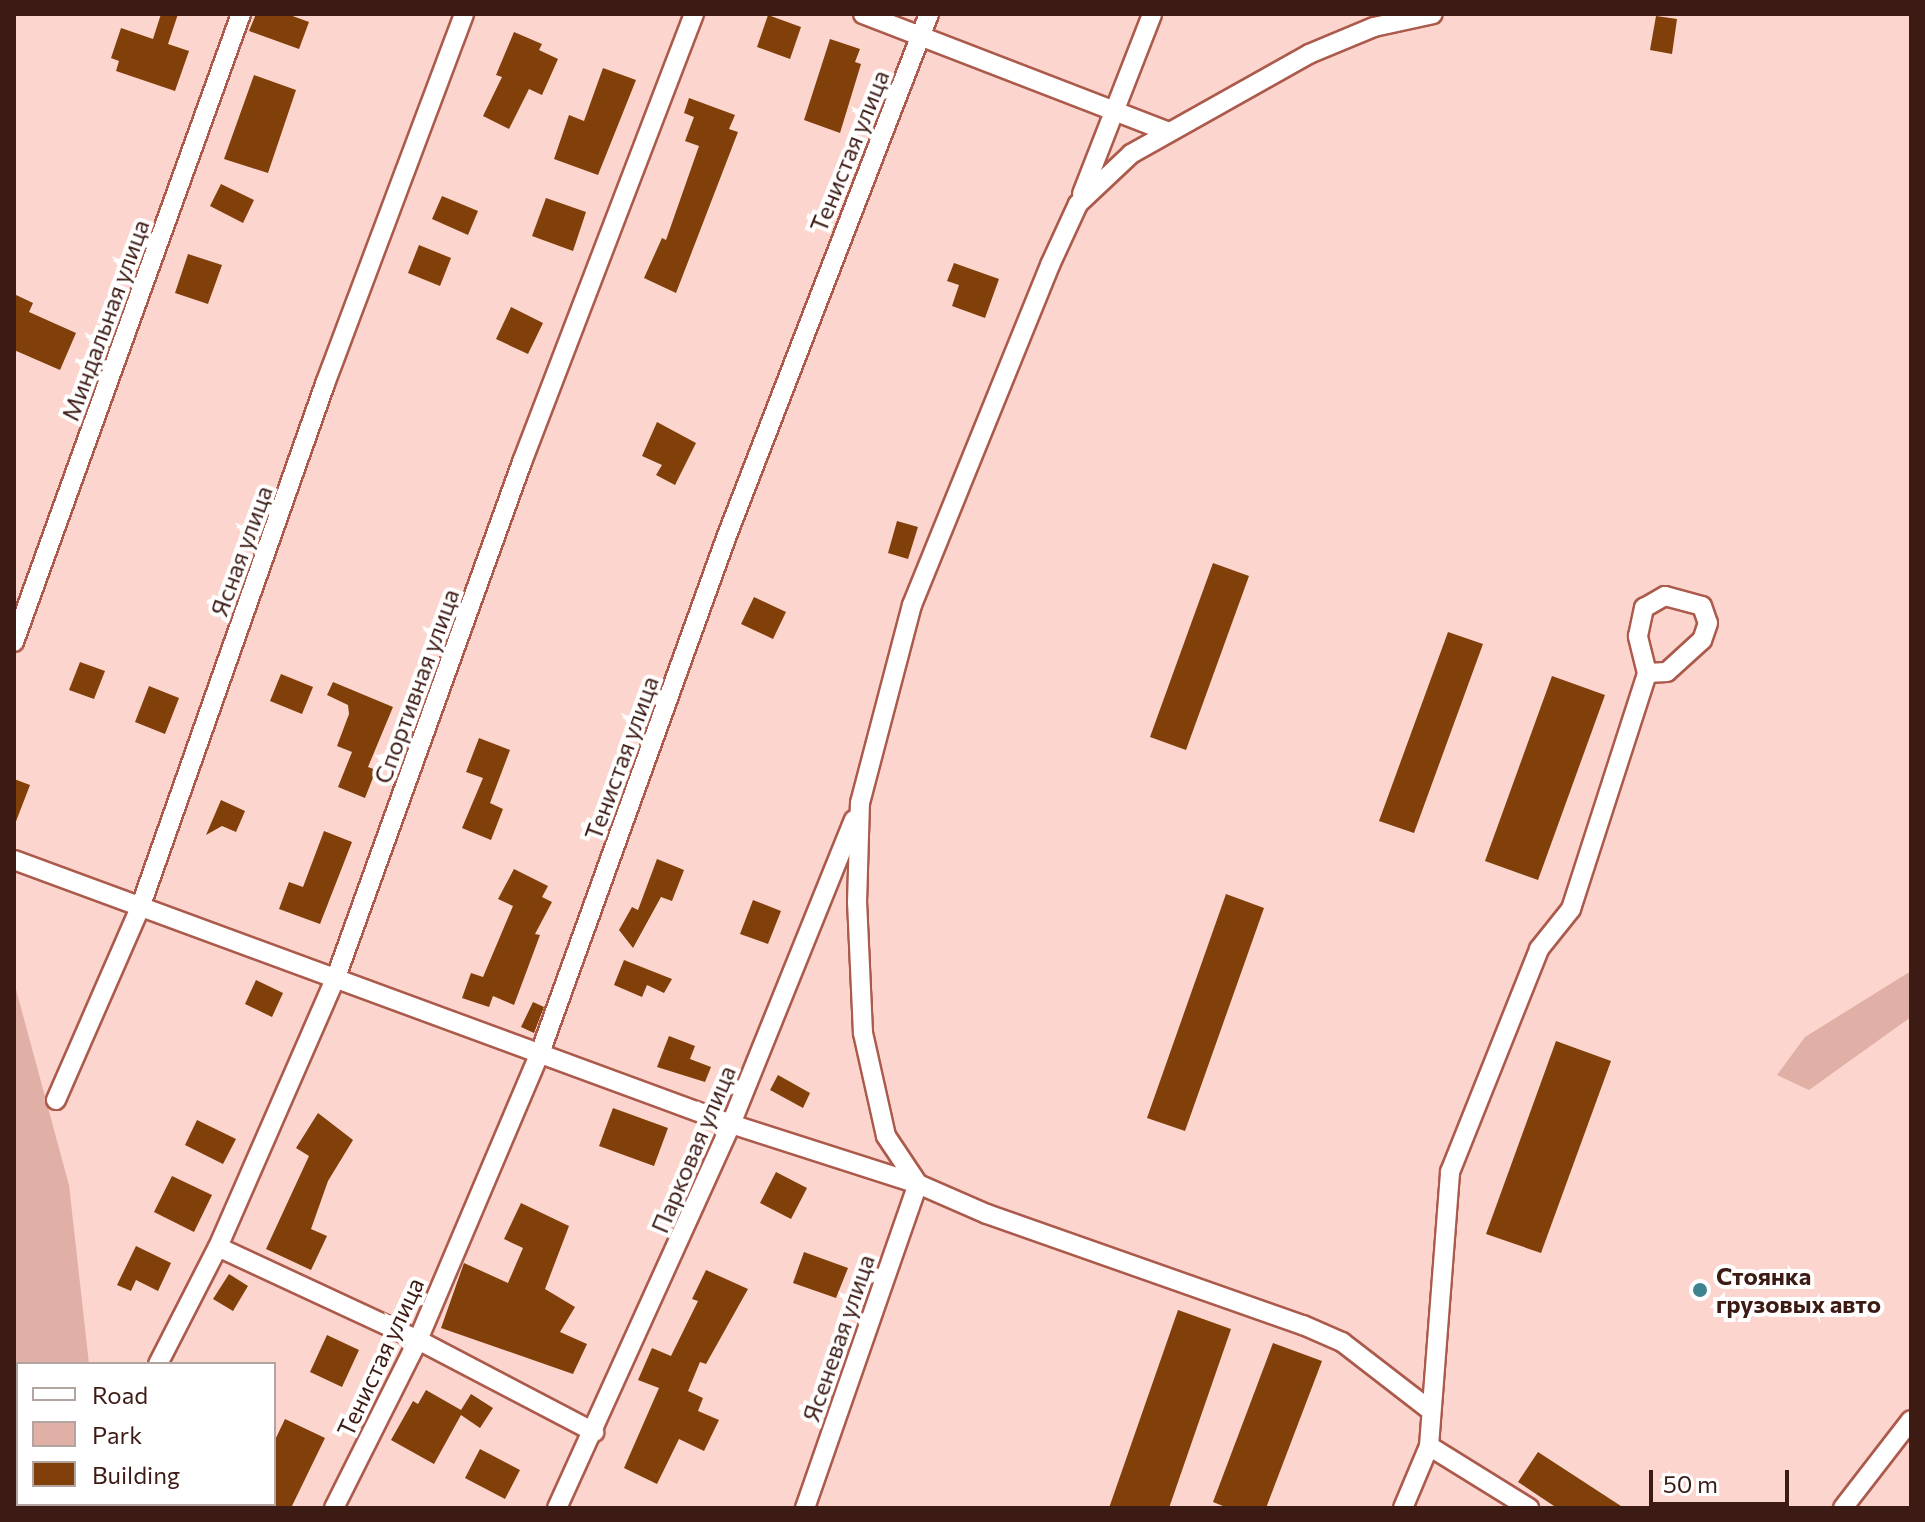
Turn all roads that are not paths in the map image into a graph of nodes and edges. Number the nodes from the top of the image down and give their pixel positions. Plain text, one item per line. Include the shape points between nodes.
1 (241, 14) edge
2 (464, 14) edge
3 (694, 14) edge
4 (863, 14) edge
5 (929, 14) edge
6 (1152, 14) edge
7 (1433, 14) edge
8 (1376, 20) edge
9 (921, 35) junction
10 (1114, 109) junction
11 (1166, 131) junction
12 (1078, 204) junction
13 (14, 642) edge
14 (1647, 673) junction
15 (860, 803) junction
16 (14, 860) edge
17 (141, 905) junction
18 (336, 977) junction
19 (540, 1053) junction
20 (56, 1100) dead end
21 (731, 1124) junction
22 (918, 1184) junction
23 (218, 1247) junction
24 (418, 1340) junction
25 (159, 1362) edge
26 (1430, 1410) junction
27 (1911, 1420) edge
28 (594, 1432) junction
29 (1429, 1446) junction
30 (334, 1508) edge
31 (557, 1508) edge
32 (805, 1508) edge
33 (1403, 1508) edge
34 (1529, 1508) edge
35 (1843, 1508) edge

1 - 13 street, Миндальная улица
2 - 17 street, Ясная улица via 325,384
3 - 18 street, Спортивная улица via 533,433
4 - 9 street
5 - 9 street, Тенистая улица
6 - 10 street
7 - 8 street
8 - 11 street
9 - 10 street
9 - 19 street, Тенистая улица via 726,538
10 - 11 street
10 - 12 street
11 - 12 street via 1111,170
12 - 15 street via 912,605
14 - 14 street via 1638,636 1644,608 1665,596 1702,606 1708,623 1702,640 1667,672
14 - 26 street via 1571,909 1539,949 1450,1172
15 - 21 street, Парковая улица
15 - 22 street via 857,903 863,1033 886,1136
16 - 17 street
17 - 18 street
17 - 20 street, Ясная улица
18 - 19 street
18 - 23 street, Спортивная улица
19 - 21 street
19 - 24 street, Тенистая улица
21 - 22 street
21 - 28 street, Парковая улица
22 - 26 street via 987,1214 1329,1337 1383,1370
22 - 32 street, Ясеневая улица
23 - 24 street
23 - 25 street, Спортивная улица
24 - 28 street
24 - 30 street, Тенистая улица
26 - 29 street
27 - 35 street
28 - 31 street, Парковая улица
29 - 33 street
29 - 34 street

